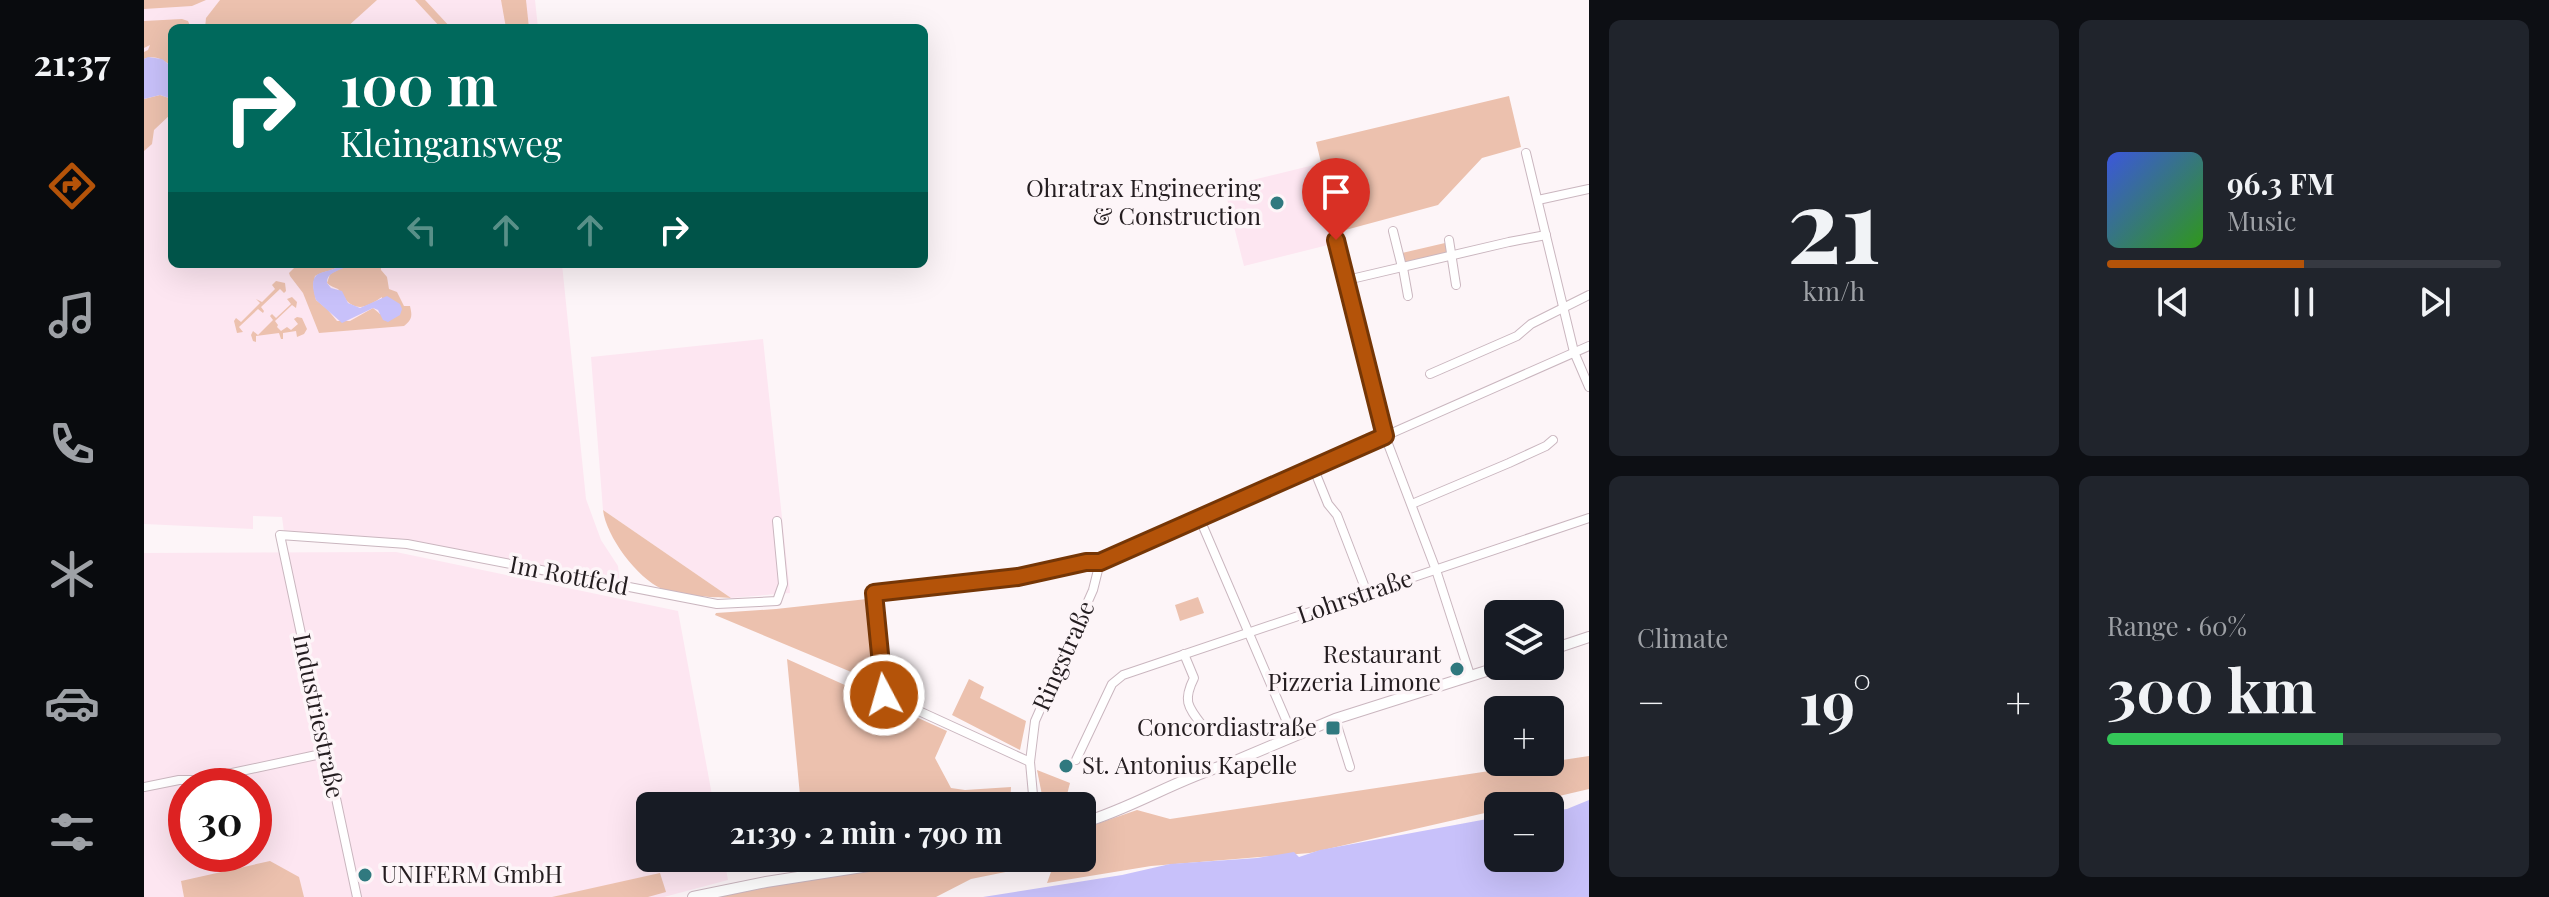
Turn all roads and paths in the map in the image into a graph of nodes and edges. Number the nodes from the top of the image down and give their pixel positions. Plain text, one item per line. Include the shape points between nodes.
1 (1526, 153) dead end
2 (1589, 189) edge
3 (1538, 200) junction
4 (1393, 231) dead end
5 (1546, 235) junction
6 (1336, 240) dead end
7 (1449, 240) dead end
8 (1451, 256) junction
9 (1402, 267) junction
10 (1347, 280) junction
11 (1456, 285) dead end
12 (1589, 295) edge
13 (1408, 296) dead end
14 (1564, 308) junction
15 (1589, 346) edge
16 (1574, 352) junction
17 (1430, 374) dead end
18 (1589, 387) edge
19 (1385, 436) junction
20 (1553, 440) dead end
21 (1313, 467) junction
22 (1412, 504) junction
23 (1199, 517) junction
24 (1589, 518) edge
25 (777, 521) dead end
26 (280, 535) joint
27 (1100, 562) junction
28 (1436, 570) junction
29 (1367, 593) junction
30 (1249, 633) junction
31 (1589, 637) edge
32 (1564, 645) edge
33 (1184, 654) junction
34 (1484, 671) edge
35 (1470, 675) junction
36 (1335, 719) junction
37 (1202, 725) dead end
38 (1293, 736) junction
39 (326, 753) junction
40 (1076, 760) dead end
41 (1030, 762) junction
42 (1350, 767) dead end
43 (144, 787) edge
44 (1033, 792) edge
45 (1096, 818) edge
46 (831, 872) edge
47 (357, 897) edge
48 (693, 897) edge

1 - 3 street
2 - 3 street
3 - 5 street
4 - 9 street
5 - 8 street
5 - 14 street
6 - 10 street
7 - 8 street
8 - 9 street
8 - 11 street
9 - 10 street
9 - 13 street
10 - 19 street
12 - 14 street
14 - 16 street
14 - 17 street via 1517,336
15 - 16 street
16 - 18 street
16 - 19 street
19 - 21 street
19 - 22 street
20 - 22 street
21 - 23 street
21 - 29 street
22 - 28 street
23 - 27 street
23 - 30 street
24 - 28 street, Lohrstraße
25 - 26 street, Im Rottfeld via 783,584 777,601 742,605 664,595 407,544
26 - 39 street, Industriestraße
27 - 41 street, Ringstraße via 1093,590 1035,721
27 - 41 street via 874,593 884,695
28 - 29 street, Lohrstraße
28 - 35 street
29 - 30 street, Lohrstraße
30 - 33 street, Lohrstraße
30 - 38 street
31 - 32 street
33 - 37 street via 1194,678 1187,701
33 - 40 street, Lohrstraße via 1117,678
34 - 35 street
35 - 36 street
36 - 38 street
36 - 42 street
38 - 45 street
39 - 43 street
39 - 47 street, Industriestraße
41 - 44 street, Ringstraße
46 - 48 street

